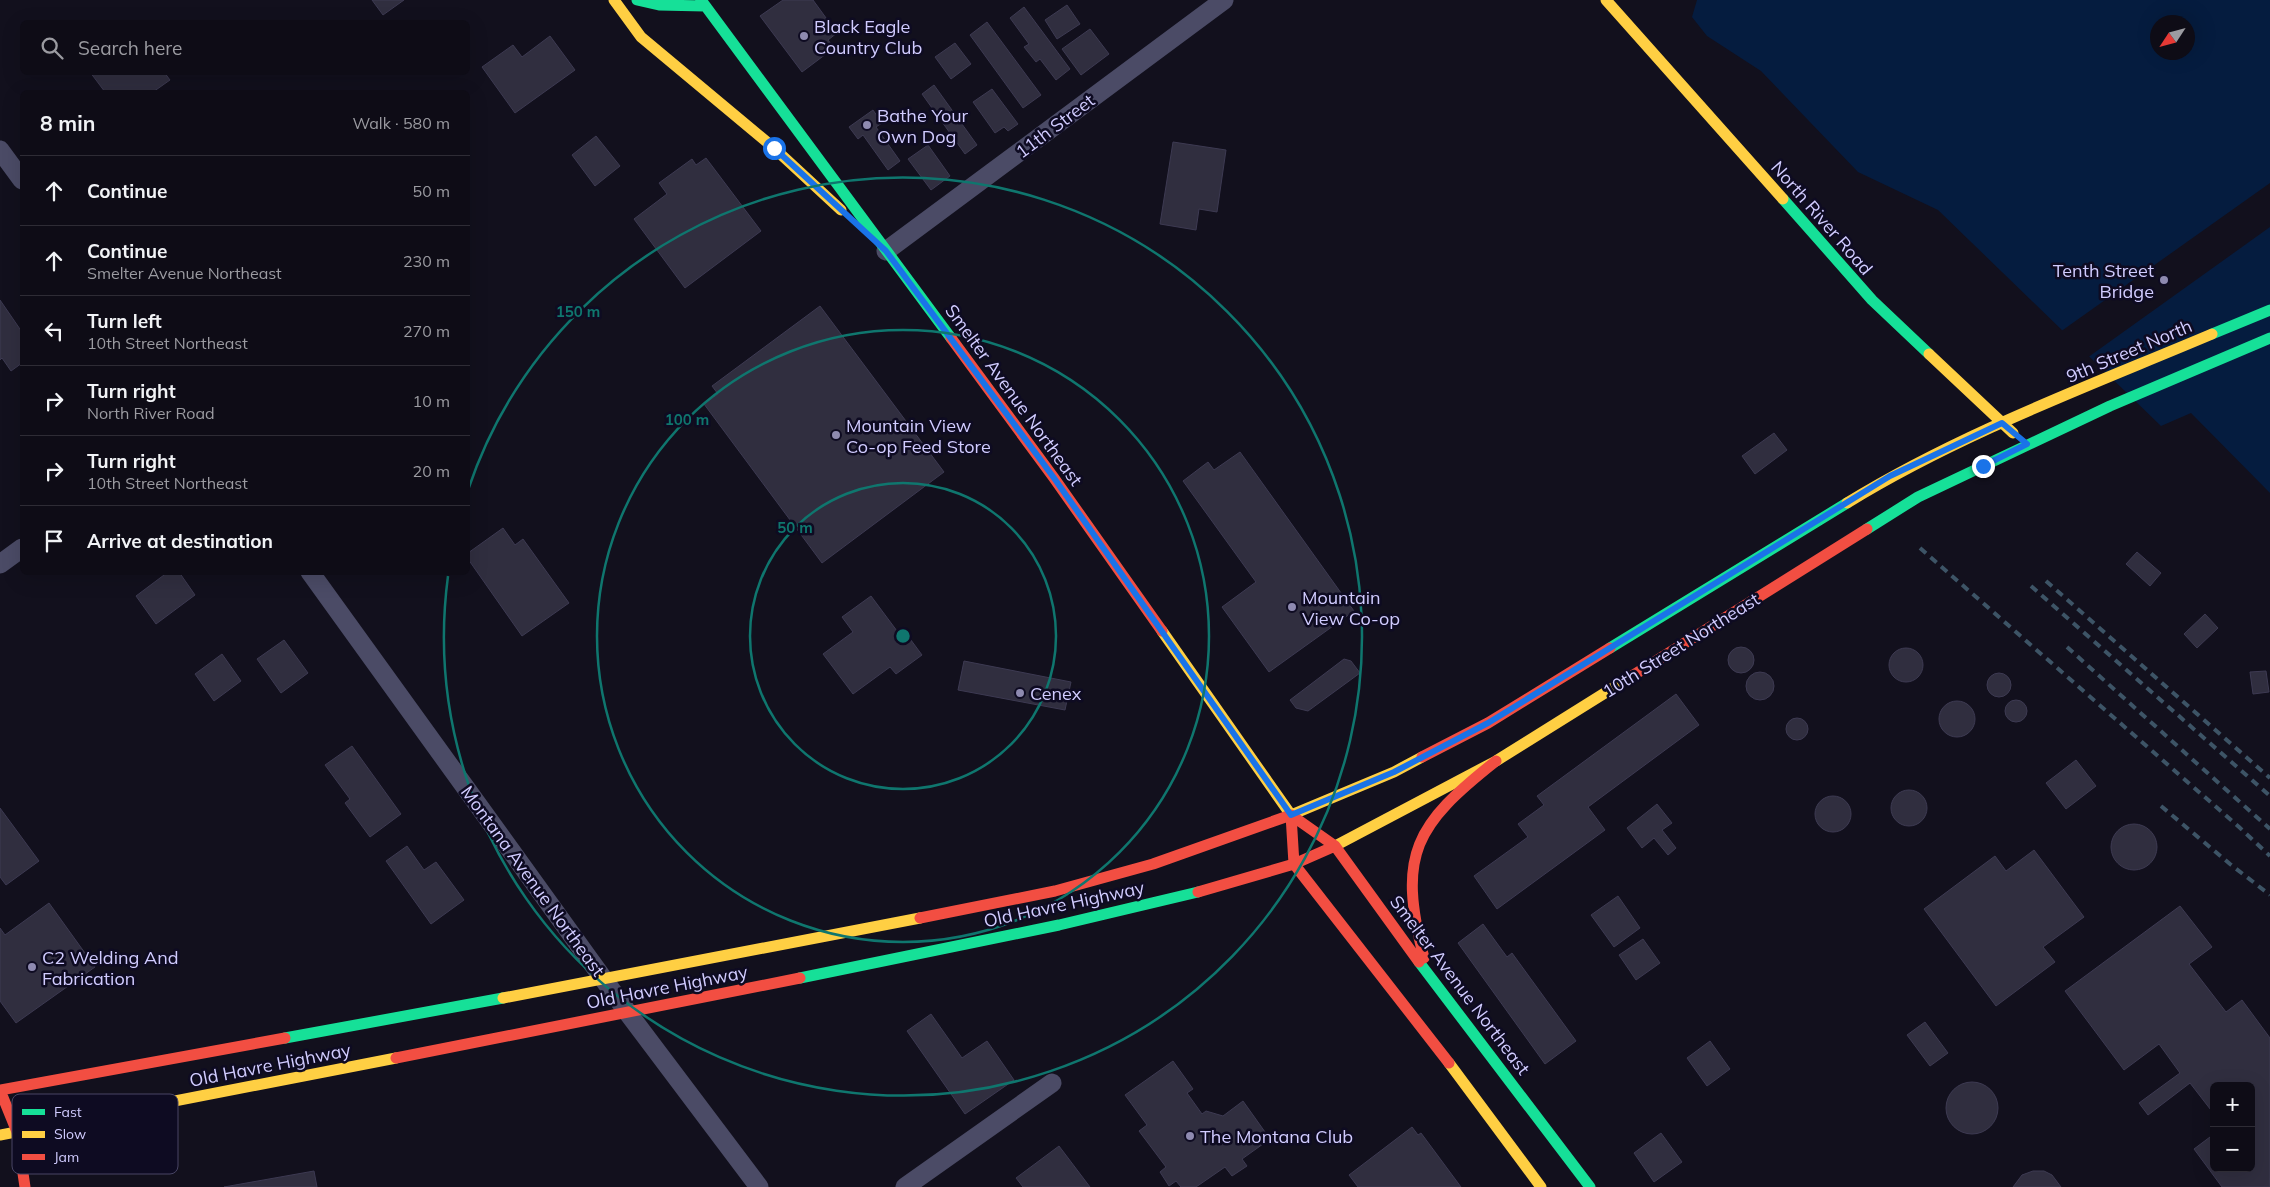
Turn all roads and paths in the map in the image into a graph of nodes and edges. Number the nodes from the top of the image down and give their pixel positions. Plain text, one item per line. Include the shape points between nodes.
1 (614, 0) edge
2 (636, 0) edge
3 (1224, 0) edge
4 (1606, 0) edge
5 (706, 2) edge
6 (0, 150) edge
7 (20, 177) edge
8 (886, 251) junction
9 (2270, 310) edge
10 (2270, 338) edge
11 (2002, 423) junction
12 (2027, 444) junction
13 (20, 549) edge
14 (0, 564) edge
15 (312, 575) edge
16 (1496, 761) junction
17 (1291, 815) junction
18 (1335, 846) junction
19 (1294, 864) junction
20 (1430, 978) junction
21 (604, 980) junction
22 (628, 1013) junction
23 (1052, 1083) dead end
24 (0, 1090) edge
25 (178, 1101) edge
26 (12, 1120) edge
27 (23, 1174) edge
28 (25, 1187) edge
29 (759, 1187) edge
30 (905, 1187) edge
31 (1542, 1187) edge
32 (1590, 1187) edge

1 - 8 main road via 641,37 774,148
2 - 5 main road via 659,4
3 - 8 street, 11th Street
4 - 11 main road, North River Road via 1872,300
5 - 8 main road, Smelter Avenue Northeast
6 - 7 street
8 - 17 main road, Smelter Avenue Northeast via 1054,478
9 - 11 main road, 9th Street North
10 - 12 main road
11 - 12 main road, North River Road
11 - 17 main road, 10th Street Northeast via 1890,476 1488,723 1394,772
12 - 16 main road, 10th Street Northeast via 1918,498
13 - 14 street
15 - 21 street, Montana Avenue Northeast
16 - 18 main road, 10th Street Northeast
16 - 20 main road via 1452,796 1437,813 1423,834 1416,854 1411,876 1411,899
17 - 18 main road, Smelter Avenue Northeast
17 - 19 main road
17 - 21 main road, Old Havre Highway via 1153,864 1055,891
18 - 19 main road, Old Havre Highway
18 - 20 main road, Smelter Avenue Northeast
19 - 22 main road, Old Havre Highway via 1216,888 1059,925
19 - 31 main road
20 - 32 main road, Smelter Avenue Northeast
21 - 22 street, Montana Avenue Northeast
21 - 24 main road, Old Havre Highway
22 - 25 main road, Old Havre Highway
22 - 29 street, Montana Avenue Northeast
23 - 30 street
24 - 26 main road
27 - 28 main road

